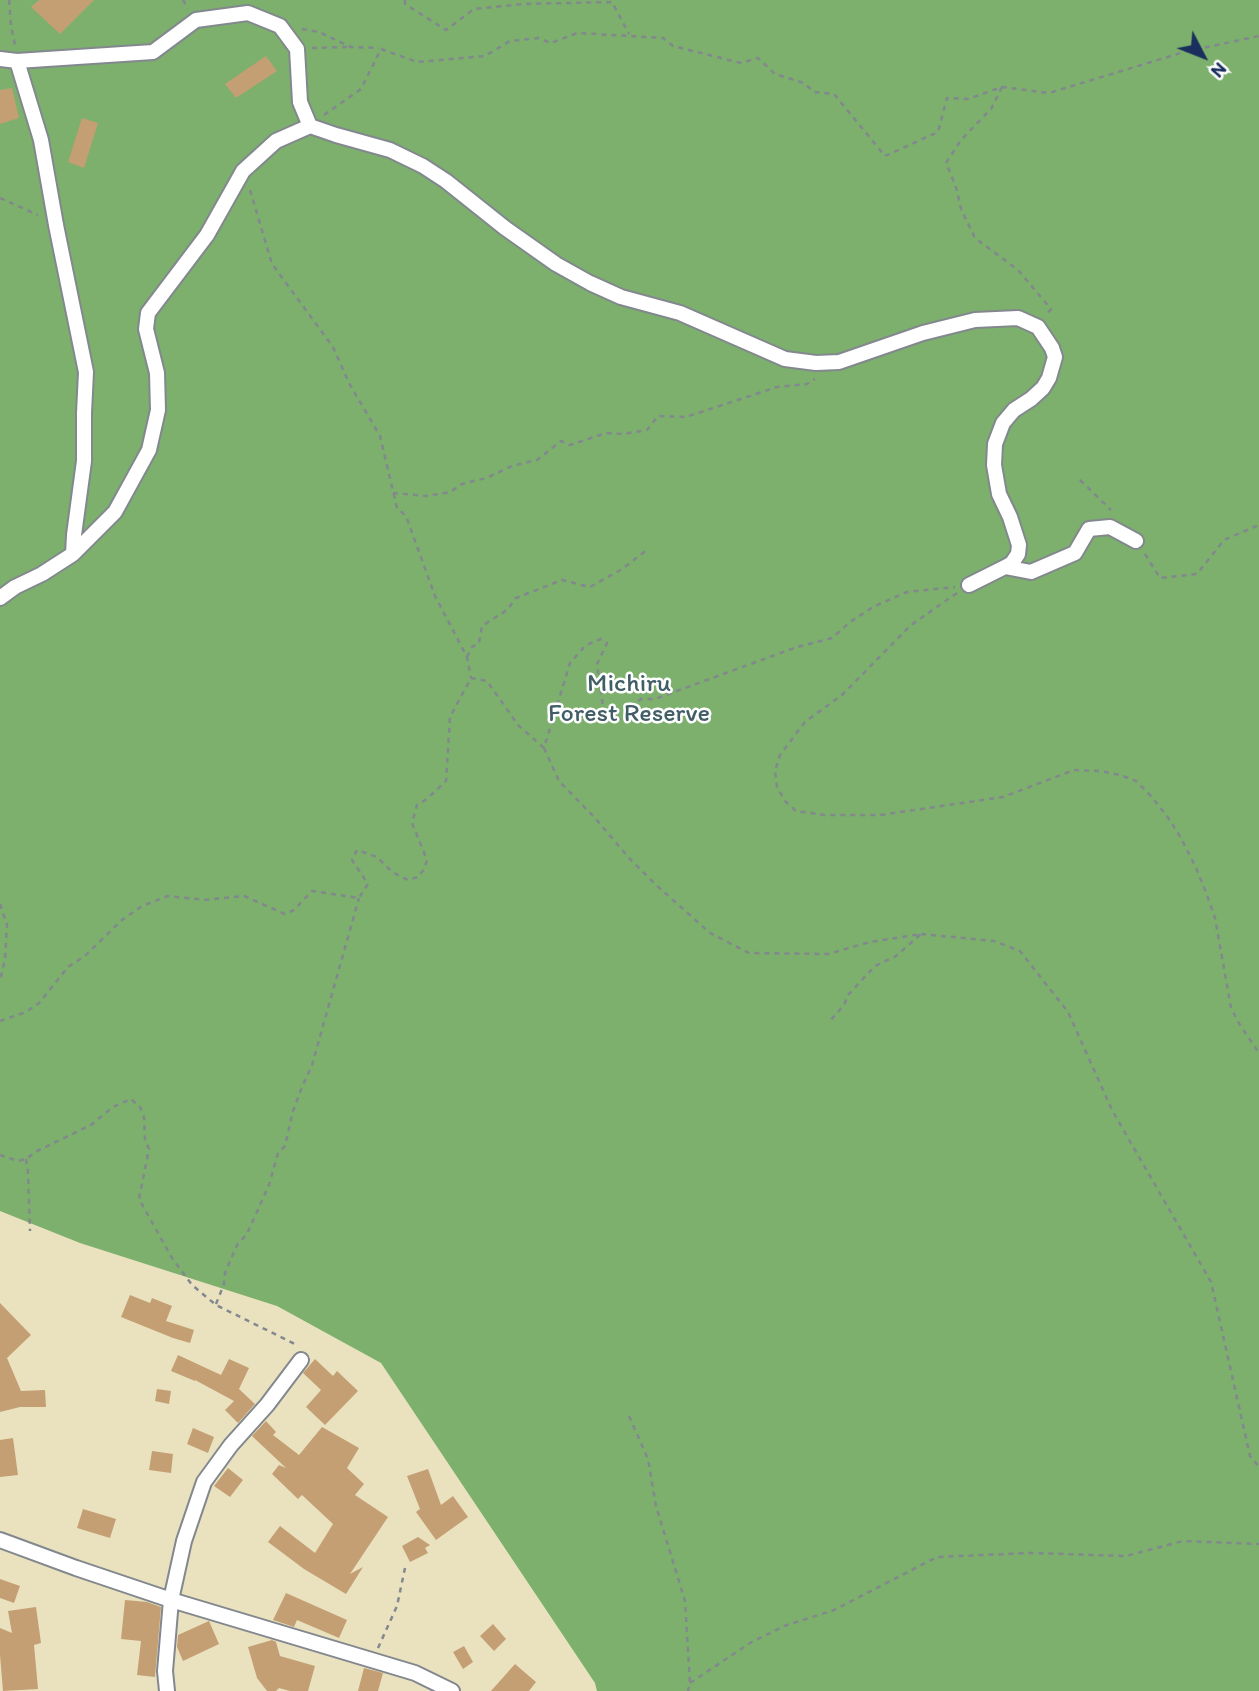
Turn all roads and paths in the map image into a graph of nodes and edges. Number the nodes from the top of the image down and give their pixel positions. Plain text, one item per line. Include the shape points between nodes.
1 (9, 0) edge
2 (405, 0) edge
3 (280, 26) junction
4 (630, 36) junction
5 (1259, 36) edge
6 (351, 47) junction
7 (381, 48) junction
8 (297, 49) junction
9 (0, 59) edge
10 (17, 61) junction
11 (1002, 87) junction
12 (310, 126) junction
13 (243, 171) junction
14 (0, 198) edge
15 (56, 225) junction
16 (1038, 327) junction
17 (817, 377) dead end
18 (1080, 480) dead end
19 (393, 493) junction
20 (1117, 517) dead end
21 (1259, 525) edge
22 (1136, 541) joint
23 (647, 550) dead end
24 (73, 554) junction
25 (1006, 567) junction
26 (969, 585) junction
27 (0, 598) edge
28 (467, 657) junction
29 (471, 678) junction
30 (544, 748) junction
31 (359, 898) junction
32 (0, 904) edge
33 (921, 934) junction
34 (0, 981) edge
35 (0, 1021) edge
36 (829, 1023) dead end
37 (1259, 1053) edge
38 (0, 1155) edge
39 (26, 1160) junction
40 (30, 1231) dead end
41 (216, 1304) junction
42 (301, 1360) joint
43 (629, 1416) dead end
44 (1259, 1468) edge
45 (0, 1542) edge
46 (1259, 1544) edge
47 (405, 1568) dead end
48 (171, 1600) junction
49 (373, 1660) junction
50 (690, 1683) junction
51 (167, 1691) edge
52 (452, 1691) edge
53 (688, 1691) edge

1 - 10 path
2 - 4 path via 405,5 446,30 474,9 612,2
3 - 6 path via 318,32
3 - 8 street
3 - 10 street via 248,13 196,20 153,52
4 - 7 path via 577,33 551,43 538,38 510,41 485,56 417,62
4 - 11 path via 663,38 673,46 741,63 758,58 775,74 804,83 814,92 834,94 885,156 938,132 947,98 968,99
5 - 11 path via 1184,52 1049,93
6 - 7 path
6 - 8 path
7 - 12 path via 361,89
8 - 12 street via 300,102
9 - 10 street
10 - 15 street via 41,140
11 - 16 path via 991,109 946,163 975,238 1018,270 1051,309
12 - 13 street via 276,141
12 - 16 street via 390,149 423,166 590,284 680,313 785,359 839,362 975,320 1018,318
13 - 19 path via 272,264 333,347 380,436
13 - 24 street via 207,235 148,313 146,329 158,373 158,411 149,450 115,512
14 - 15 path
15 - 24 street via 86,372 84,461
16 - 25 street via 1055,357 1049,378 1003,423 995,444 993,465 999,494 1019,545 1018,554
17 - 19 path via 807,384 777,387 686,417 657,416 647,430 606,433 570,446 561,441 537,460 450,492 427,496
18 - 20 path
19 - 28 path via 435,596
21 - 22 path via 1224,540 1197,574 1160,579
22 - 25 street via 1110,527 1089,529 1075,553 1031,572
23 - 28 path via 590,587 562,580 516,598 507,610 482,626 479,643
24 - 27 street
25 - 26 street
26 - 30 path via 907,592 873,607 832,639 797,647 655,699 641,699 621,719 611,721 604,714 597,664 607,643 601,639 586,645 570,663
26 - 37 path via 911,625 842,695 805,722 780,755 775,771 785,801 796,811 880,816 1003,797 1074,770 1100,771 1136,782 1167,816 1196,868 1215,918 1231,1008
28 - 29 path
29 - 30 path via 487,681 519,725
29 - 31 path via 450,717 446,781 417,805 412,823 426,855 424,869 408,880 377,857 357,850 352,860 368,884
30 - 33 path via 559,781 629,858 710,933 749,953 828,954
31 - 35 path via 312,891 285,914 244,896 205,900 168,896 122,920 68,967 39,1003
31 - 41 path via 285,1146 278,1153 247,1234 237,1245
32 - 34 path via 7,925
33 - 36 path via 896,956 875,966
33 - 44 path via 994,941 1020,951 1068,1012 1112,1110 1211,1282 1250,1456
38 - 39 path
39 - 40 path
39 - 41 path via 131,1099 144,1117 149,1149 139,1199 172,1258 192,1284
41 - 42 path via 295,1344
42 - 48 street via 204,1482
43 - 50 path via 648,1459 656,1506 685,1601
45 - 48 street
46 - 50 path via 1183,1541 1126,1556 1031,1553 937,1557 834,1610 750,1643
47 - 49 path via 397,1606
48 - 49 street
48 - 51 street
49 - 52 street
50 - 53 path

